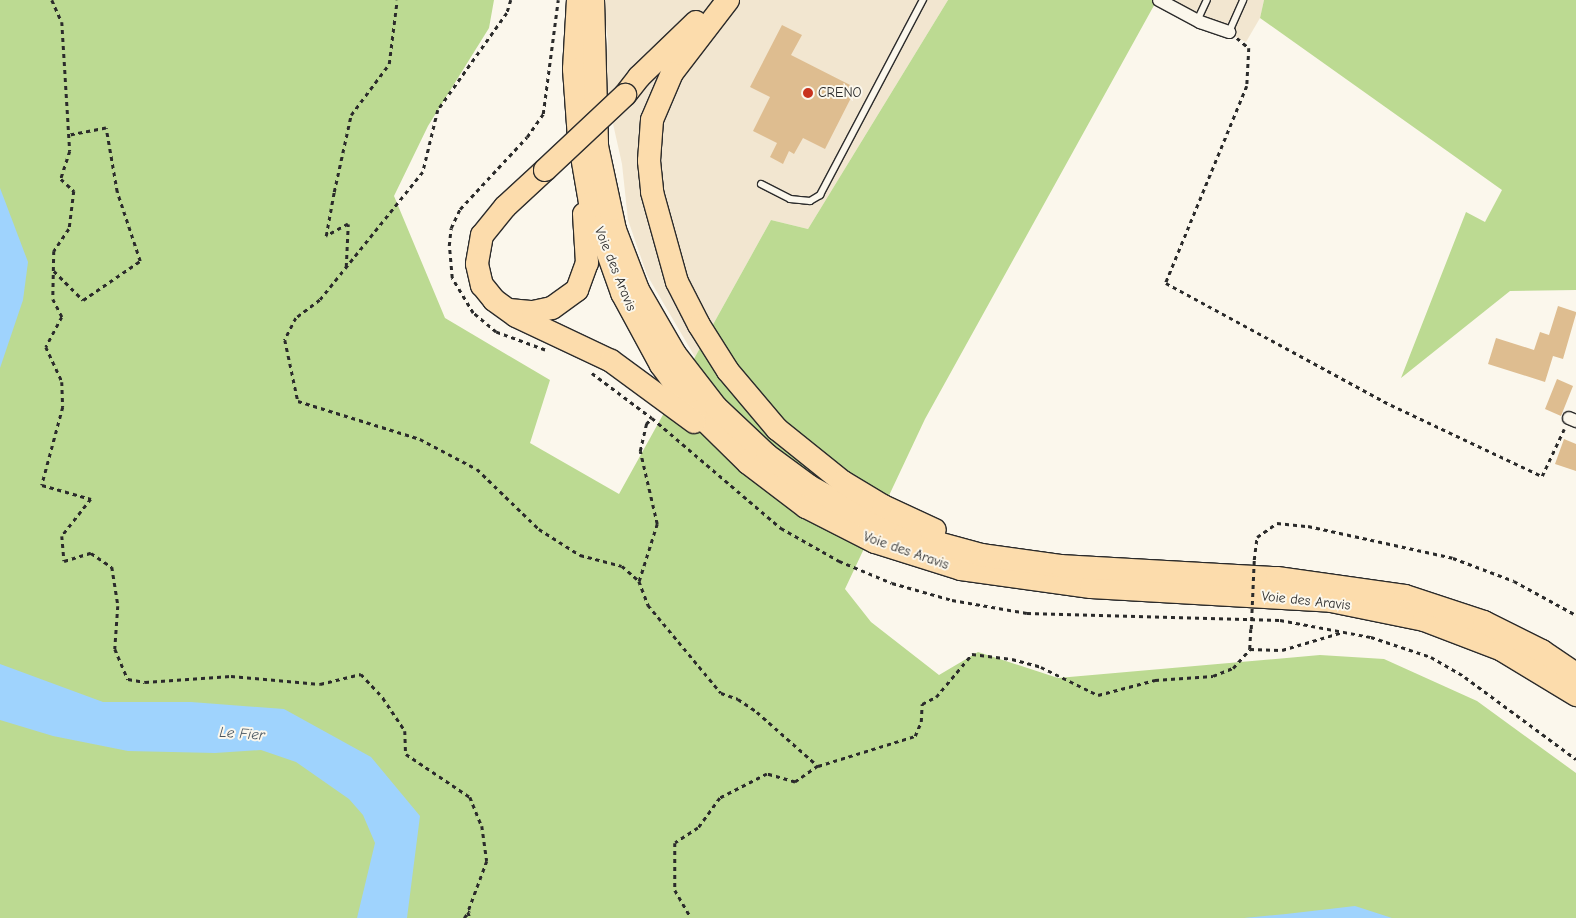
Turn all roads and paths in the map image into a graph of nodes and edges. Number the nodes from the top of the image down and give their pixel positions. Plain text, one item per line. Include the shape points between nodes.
1 (52, 0) edge
2 (397, 0) edge
3 (511, 0) edge
4 (558, 0) edge
5 (578, 0) edge
6 (593, 0) edge
7 (721, 0) edge
8 (728, 0) edge
9 (923, 0) edge
10 (1159, 0) edge
11 (1207, 0) edge
12 (1243, 0) edge
13 (1197, 20) junction
14 (1229, 32) junction
15 (665, 85) junction
16 (625, 95) junction
17 (69, 134) junction
18 (579, 139) junction
19 (761, 184) dead end
20 (346, 267) junction
21 (54, 271) junction
22 (504, 308) junction
23 (547, 352) dead end
24 (589, 371) dead end
25 (652, 418) junction
26 (1572, 420) edge
27 (748, 464) junction
28 (1042, 564) junction
29 (639, 581) junction
30 (1576, 615) edge
31 (1344, 631) junction
32 (1250, 649) junction
33 (1576, 674) edge
34 (1576, 695) edge
35 (1576, 759) edge
36 (818, 766) junction
37 (469, 910) junction
38 (464, 918) edge
39 (470, 918) edge
40 (691, 918) edge

1 - 17 path via 62,22
2 - 20 path via 389,64 350,115 334,192 326,236 348,224
3 - 20 path via 507,12 438,110 423,172
4 - 23 path via 543,114 527,137 460,209 451,228 449,246 452,278 473,313 496,332
5 - 18 highway, Voie des Aravis via 574,69
6 - 28 highway, Voie des Aravis via 597,146 615,230 653,320 695,381 766,455 839,504 905,534 948,547
7 - 16 highway via 639,77
8 - 15 highway
9 - 19 lane via 820,195 810,201 790,199
10 - 13 street
11 - 13 lane
12 - 14 lane
13 - 14 street
14 - 26 path via 1249,48 1247,86 1166,283 1391,405 1542,476
15 - 16 highway
15 - 28 highway via 650,134 650,177 657,216 670,261 688,304 713,350 740,388 797,447 862,494 931,528
16 - 22 highway, bridge via 494,219 480,242 477,257 479,276 485,290
17 - 21 path via 70,151 61,179 74,191 69,229 54,251
17 - 21 path via 106,128 117,192 140,261 83,300
18 - 22 highway via 586,246 583,278 572,295 552,308 527,312
18 - 27 highway, Voie des Aravis via 600,235 638,325 684,397
20 - 29 path via 320,300 296,318 285,340 298,401 420,439 477,469 539,529 580,555 622,566
21 - 37 path via 53,299 62,317 46,348 62,382 63,407 42,485 91,499 62,536 64,562 91,553 112,567 118,606 115,649 128,679 145,682 231,676 320,684 361,674 383,698 405,731 406,754 470,797 482,826 487,861
22 - 27 highway via 544,332 617,364
24 - 25 path
25 - 29 path via 646,424 640,451 657,524
25 - 31 path via 781,528 839,562 892,583 952,600 1027,613 1280,620
27 - 34 highway, Voie des Aravis via 806,507 840,526 919,558 1025,581 1282,597 1374,608 1472,636 1502,650
28 - 33 highway, Voie des Aravis via 1277,578 1405,596 1484,622 1542,651
29 - 36 path via 648,605 721,693 738,699 757,712
30 - 32 path, bridge via 1514,580 1453,558 1308,526 1277,524 1257,537
31 - 32 path via 1282,650
31 - 35 path via 1431,657 1465,677
32 - 36 path via 1233,668 1213,676 1155,680 1098,694 1041,667 972,654 936,697 922,704 921,722 915,736
36 - 40 path via 795,782 767,774 720,798 698,828 675,843 675,890
37 - 38 path
37 - 39 path

